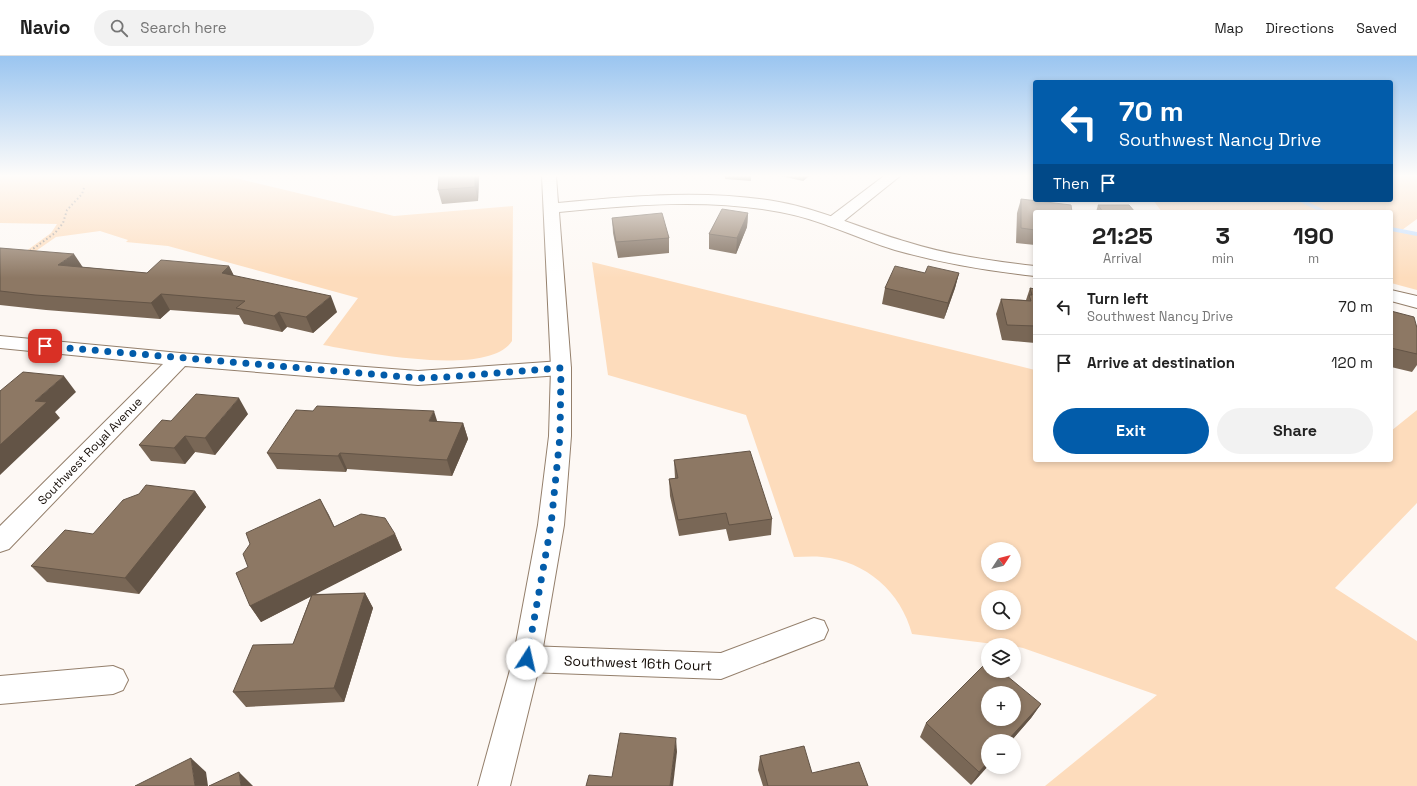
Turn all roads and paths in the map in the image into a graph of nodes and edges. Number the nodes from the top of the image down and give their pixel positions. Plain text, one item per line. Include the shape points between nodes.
1 (67, 210) edge
2 (551, 210) edge
3 (793, 210) edge
4 (849, 210) edge
5 (833, 222) junction
6 (24, 255) edge
7 (1033, 271) edge
8 (1393, 296) edge
9 (1417, 302) edge
10 (0, 342) edge
11 (180, 359) junction
12 (561, 368) junction
13 (0, 542) edge
14 (814, 630) dead end
15 (527, 659) junction
16 (113, 680) dead end
17 (0, 690) edge
18 (494, 786) edge

1 - 6 path via 63,223 55,233
2 - 12 street
3 - 5 street
4 - 5 street
5 - 7 street via 935,255
8 - 9 street
10 - 11 street
11 - 12 street via 418,378
11 - 13 street, Southwest Royal Avenue
12 - 15 street via 560,436 551,525
14 - 15 street, Southwest 16th Court via 721,666
15 - 18 street
16 - 17 street

